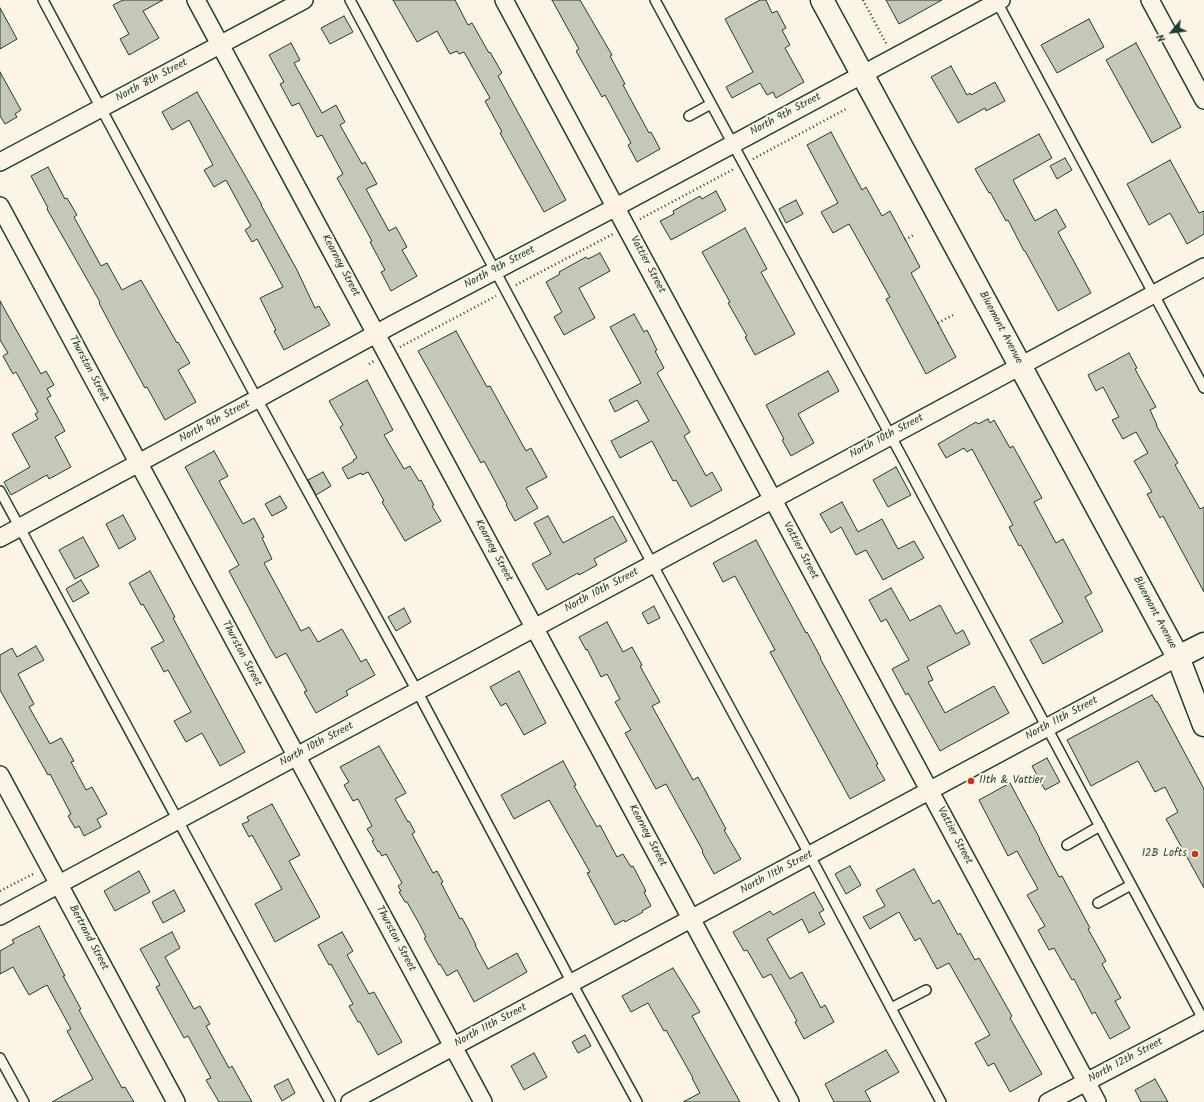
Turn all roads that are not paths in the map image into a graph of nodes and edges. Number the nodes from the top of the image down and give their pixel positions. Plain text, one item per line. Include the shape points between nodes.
1 (43, 0) edge
2 (196, 0) edge
3 (304, 0) edge
4 (350, 0) edge
5 (504, 0) edge
6 (655, 0) edge
7 (822, 0) edge
8 (1150, 0) edge
9 (998, 1) edge
10 (220, 45) junction
11 (862, 74) junction
12 (1204, 100) edge
13 (711, 104) junction
14 (102, 108) junction
15 (689, 116) dead end
16 (733, 144) junction
17 (0, 162) edge
18 (0, 206) edge
19 (616, 207) junction
20 (1204, 267) edge
21 (495, 270) junction
22 (1154, 294) junction
23 (376, 333) junction
24 (1020, 365) junction
25 (1204, 388) edge
26 (257, 399) junction
27 (890, 435) junction
28 (138, 463) junction
29 (0, 491) edge
30 (772, 499) junction
31 (20, 527) junction
32 (0, 538) edge
33 (652, 564) junction
34 (534, 628) junction
35 (1204, 644) edge
36 (1178, 657) junction
37 (416, 691) junction
38 (1204, 694) edge
39 (1204, 725) edge
40 (1047, 727) junction
41 (296, 756) junction
42 (0, 775) edge
43 (929, 790) junction
44 (178, 820) junction
45 (1100, 826) junction
46 (1066, 845) dead end
47 (810, 855) junction
48 (58, 884) junction
49 (1132, 885) junction
50 (1098, 903) dead end
51 (0, 916) edge
52 (691, 918) junction
53 (572, 983) junction
54 (926, 990) dead end
55 (891, 1008) junction
56 (1204, 1020) edge
57 (453, 1047) junction
58 (0, 1058) edge
59 (1086, 1082) junction
60 (24, 1102) edge
61 (176, 1102) edge
62 (330, 1102) edge
63 (350, 1102) edge
64 (483, 1102) edge
65 (637, 1102) edge
66 (790, 1102) edge
67 (941, 1102) edge
68 (1048, 1102) edge
69 (1097, 1102) edge

1 - 14 lane
2 - 10 street, Kearney Street
3 - 10 street, North 8th Street
4 - 21 lane
5 - 19 street, Vattier Street
6 - 13 lane
7 - 11 main road, Bluemont Avenue
8 - 12 street
9 - 11 street, North 9th Street
9 - 22 lane
10 - 14 street, North 8th Street
10 - 23 street, Kearney Street
11 - 16 street, North 9th Street
11 - 24 main road, Bluemont Avenue
13 - 15 lane
13 - 16 lane
14 - 17 street, North 8th Street
14 - 26 lane
16 - 19 street, North 9th Street
16 - 27 lane
18 - 28 street, Thurston Street
19 - 21 street, North 9th Street
19 - 30 street, Vattier Street
20 - 22 street, North 10th Street
21 - 23 street, North 9th Street
21 - 33 lane
22 - 24 street, North 10th Street
22 - 25 lane
23 - 26 street, North 9th Street
23 - 34 street, Kearney Street
24 - 27 street, North 10th Street
24 - 36 main road, Bluemont Avenue
26 - 28 street, North 9th Street
26 - 37 lane
27 - 30 street, North 10th Street
27 - 40 lane
28 - 31 street, North 9th Street
28 - 41 street, Thurston Street
29 - 31 lane
30 - 33 street, North 10th Street
30 - 43 street, Vattier Street
31 - 32 street, North 9th Street
31 - 44 lane
33 - 34 street, North 10th Street
33 - 47 lane
34 - 37 street, North 10th Street
34 - 52 street, Kearney Street
35 - 36 main road, North 11th Street
36 - 38 main road, Bluemont Avenue
36 - 39 main road, Bluemont Avenue
36 - 40 street, North 11th Street
37 - 41 street, North 10th Street
37 - 53 lane
40 - 43 street, North 11th Street
40 - 45 lane
41 - 44 street, North 10th Street
41 - 57 street, Thurston Street
42 - 48 street, Bertrand Street
43 - 47 street, North 11th Street
43 - 59 street, Vattier Street
44 - 48 street, North 10th Street
44 - 62 lane
45 - 46 lane
45 - 49 lane
47 - 52 street, North 11th Street
47 - 55 lane
48 - 51 street, North 10th Street
48 - 61 street, Bertrand Street
49 - 50 lane
49 - 56 lane
52 - 53 street, North 11th Street
52 - 66 street, Kearney Street
53 - 57 street, North 11th Street
53 - 65 lane
54 - 55 lane
55 - 67 lane
56 - 59 street, North 12th Street
57 - 63 street, North 11th Street
57 - 64 street, Thurston Street
58 - 60 lane
59 - 68 street, North 12th Street
59 - 69 street, Vattier Street

